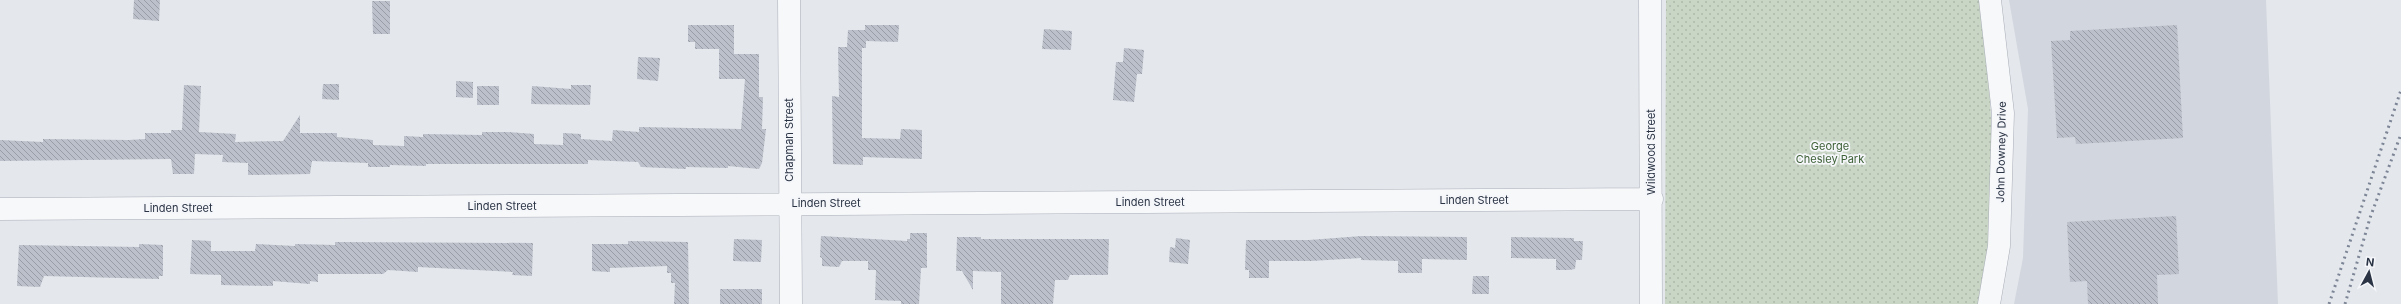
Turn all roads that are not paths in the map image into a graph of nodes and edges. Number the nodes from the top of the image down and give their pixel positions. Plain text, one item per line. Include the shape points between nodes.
1 (789, 0) edge
2 (1650, 0) edge
3 (1990, 0) edge
4 (1652, 199) junction
5 (790, 203) junction
6 (0, 209) edge
7 (791, 304) edge
8 (1651, 304) edge
9 (1990, 304) edge

1 - 5 street, Chapman Street
2 - 4 street, Wildwood Street
3 - 9 street, John Downey Drive via 2003,113 1999,246
4 - 5 street, Linden Street
4 - 8 street, Wildwood Street
5 - 6 street, Linden Street
5 - 7 street, Chapman Street

